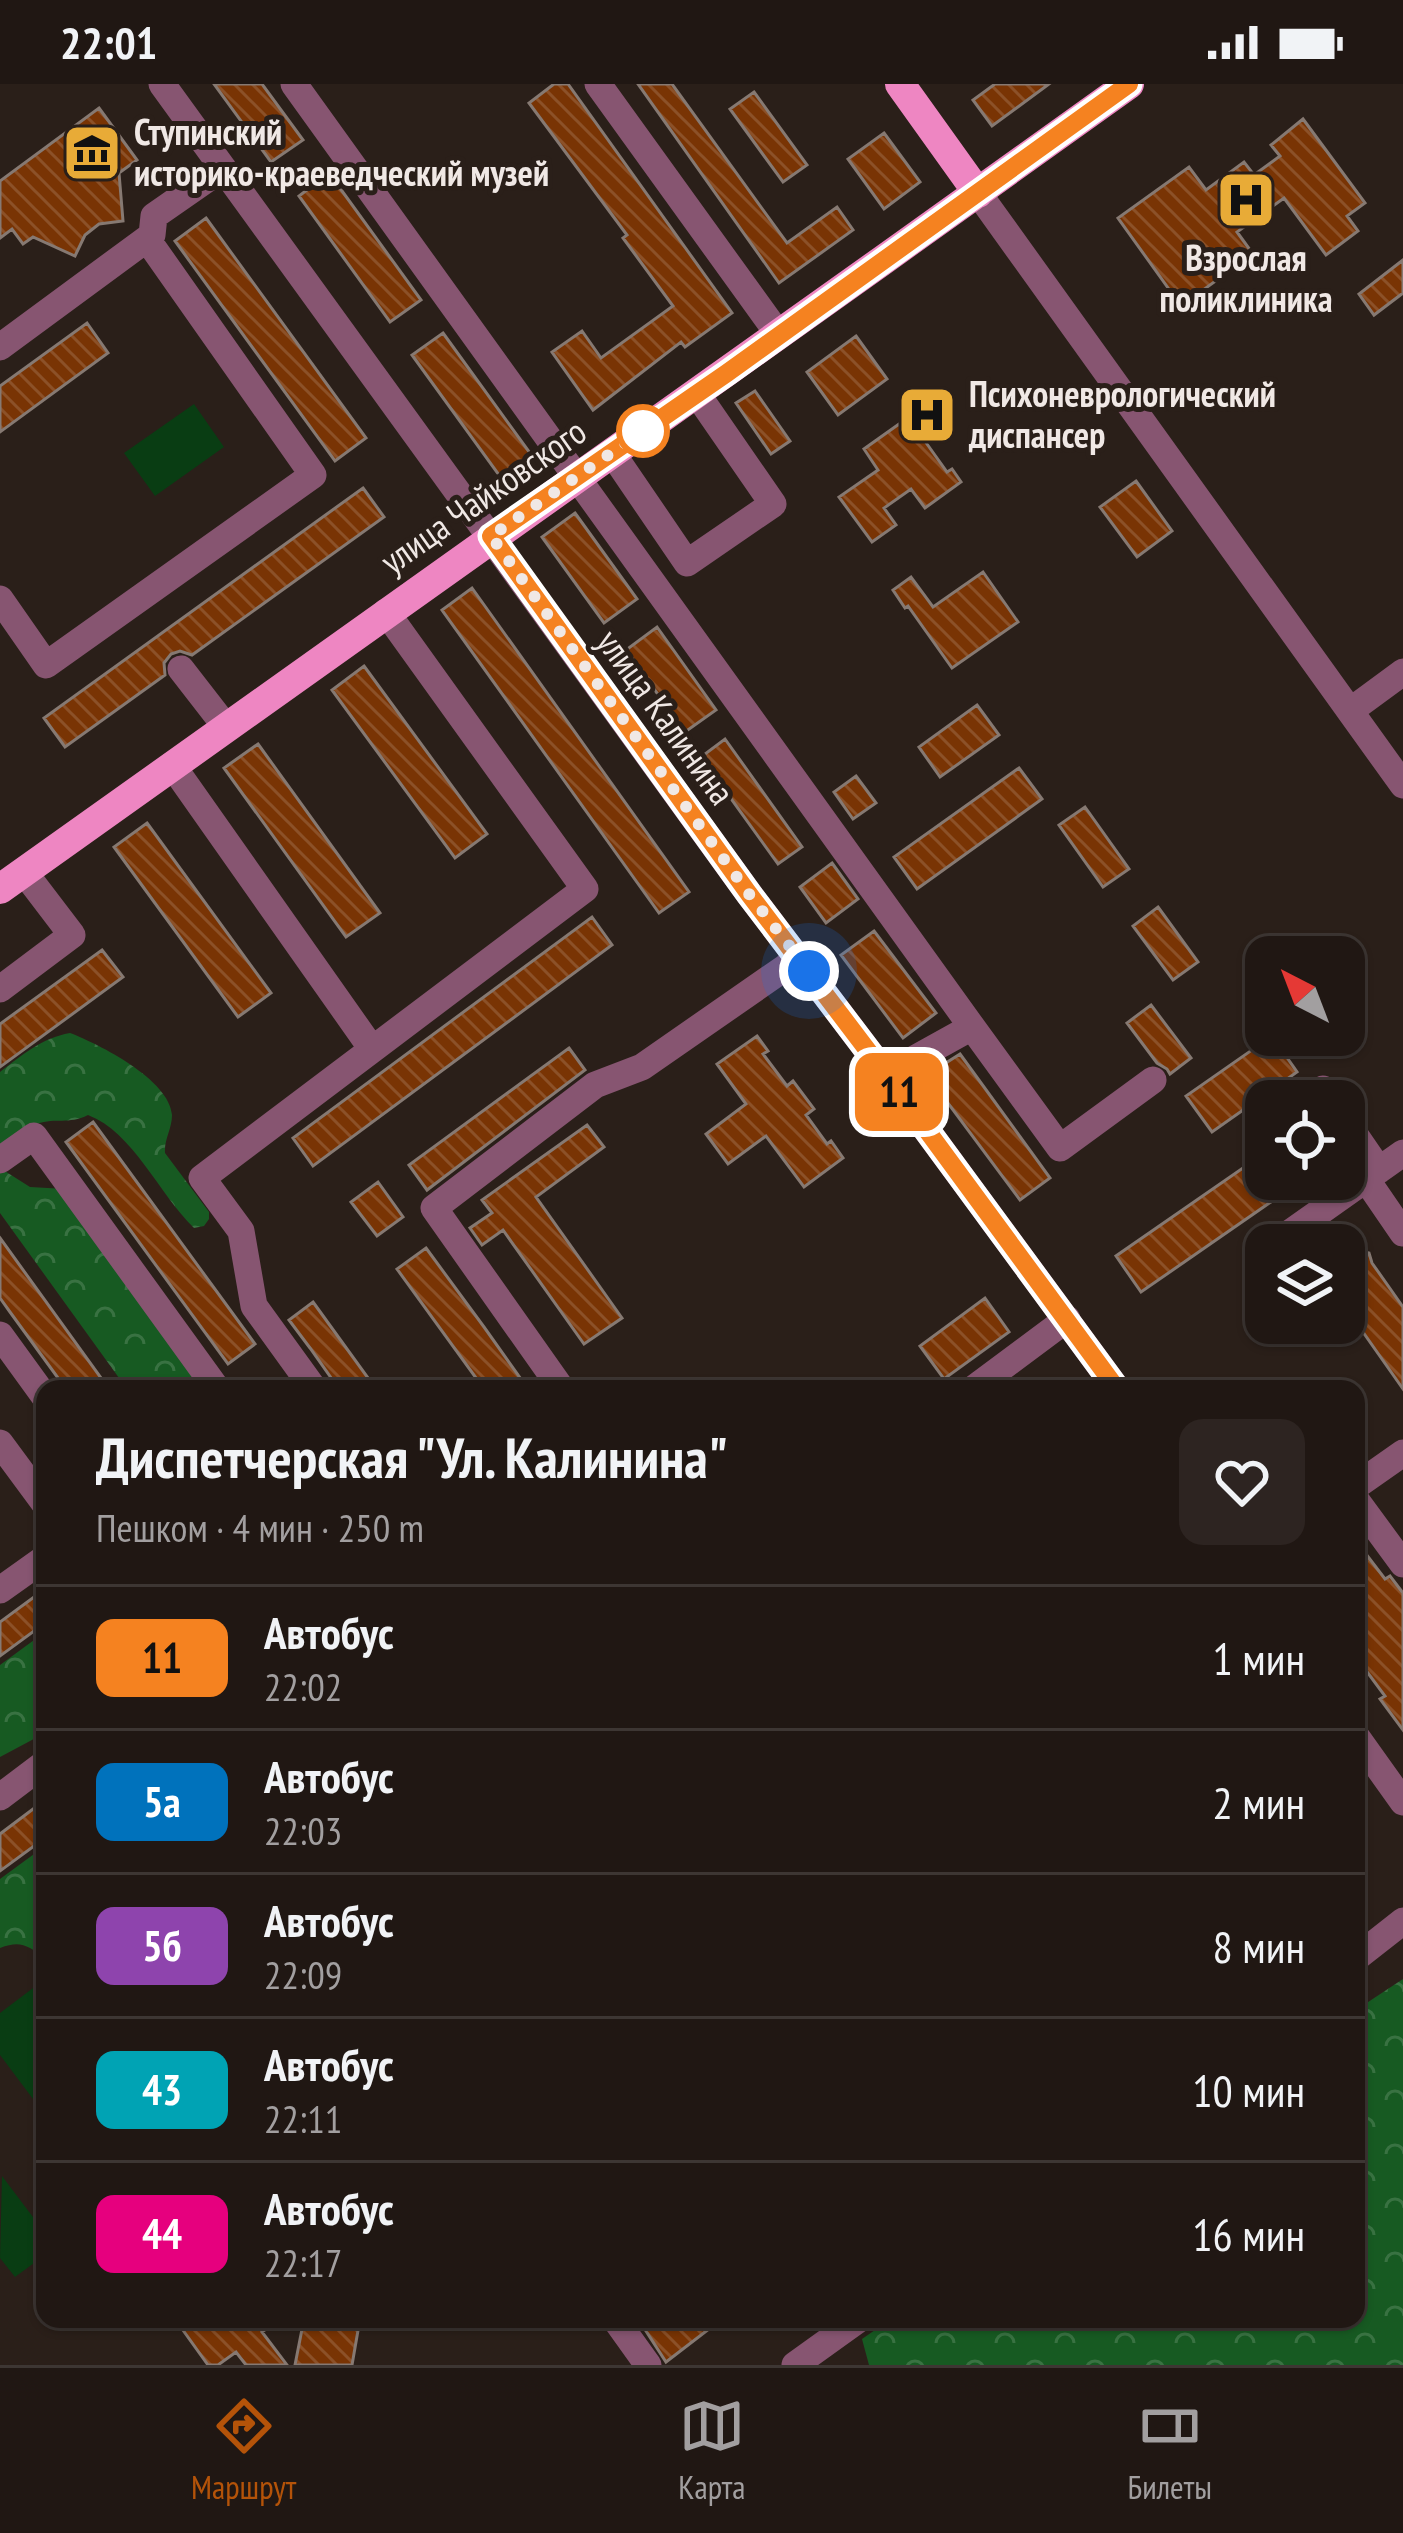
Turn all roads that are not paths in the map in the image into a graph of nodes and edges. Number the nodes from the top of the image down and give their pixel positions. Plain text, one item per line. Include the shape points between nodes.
1 (162, 84) edge
2 (294, 84) edge
3 (598, 84) edge
4 (900, 84) edge
5 (1129, 84) edge
6 (223, 168) junction
7 (978, 193) junction
8 (147, 239) junction
9 (779, 335) junction
10 (0, 347) edge
11 (697, 394) junction
12 (612, 453) junction
13 (576, 478) junction
14 (491, 536) junction
15 (0, 599) edge
16 (386, 612) junction
17 (182, 669) dead end
18 (1403, 672) edge
19 (1350, 711) junction
20 (226, 727) junction
21 (172, 765) junction
22 (1403, 785) edge
23 (12, 880) edge
24 (797, 956) junction
25 (0, 989) edge
26 (972, 1027) junction
27 (372, 1049) junction
28 (884, 1072) junction
29 (1153, 1080) dead end
30 (1403, 1153) edge
31 (0, 1160) edge
32 (1365, 1160) edge
33 (1372, 1174) junction
34 (1302, 1224) edge
35 (1403, 1233) edge
36 (1067, 1319) junction
37 (0, 1335) edge
38 (210, 1380) edge
39 (298, 1380) edge
40 (555, 1380) edge
41 (985, 1380) edge
42 (1111, 1380) edge
43 (36, 1385) edge
44 (0, 1443) edge
45 (1403, 1453) edge
46 (1365, 1480) edge
47 (36, 1492) edge
48 (1365, 1512) edge
49 (36, 1564) edge
50 (1403, 1564) edge
51 (0, 1590) edge
52 (1365, 1768) edge
53 (36, 1770) edge
54 (0, 1797) edge
55 (1403, 1802) edge
56 (1403, 1921) edge
57 (1365, 1951) edge
58 (621, 2328) edge
59 (846, 2328) edge
60 (648, 2365) edge
61 (795, 2365) edge

1 - 6 street, улица Калинина
2 - 13 street
3 - 9 street
4 - 7 main road
5 - 7 main road, улица Чайковского
6 - 8 street via 154,216
6 - 14 street, улица Калинина
7 - 9 main road, улица Чайковского
7 - 19 street
8 - 10 street
8 - 15 street via 313,475 46,665
9 - 11 main road, улица Чайковского
11 - 12 main road, улица Чайковского
11 - 12 street via 773,504 756,516 687,563
12 - 13 main road, улица Чайковского
13 - 14 main road, улица Чайковского
13 - 26 street
14 - 16 main road, улица Чайковского
14 - 24 street, улица Калинина
16 - 20 main road, улица Чайковского
16 - 27 street via 585,889
17 - 20 street
18 - 19 street
19 - 22 street
20 - 21 main road, улица Чайковского
21 - 23 main road, улица Чайковского
21 - 27 street
23 - 25 street via 72,935
24 - 28 street, улица Калинина
24 - 40 street via 642,1067 596,1085 434,1208
26 - 28 street
26 - 29 street via 1060,1148
27 - 39 street via 202,1178 241,1232 254,1306
28 - 36 street, улица Калинина
30 - 33 street
31 - 38 street via 34,1136
32 - 33 street
33 - 34 street
33 - 35 street
36 - 41 street
36 - 42 street, улица Калинина
37 - 43 street
44 - 47 street
45 - 46 street
48 - 50 street
49 - 51 street
52 - 55 street
53 - 54 street
56 - 57 street
58 - 60 street
59 - 61 street

